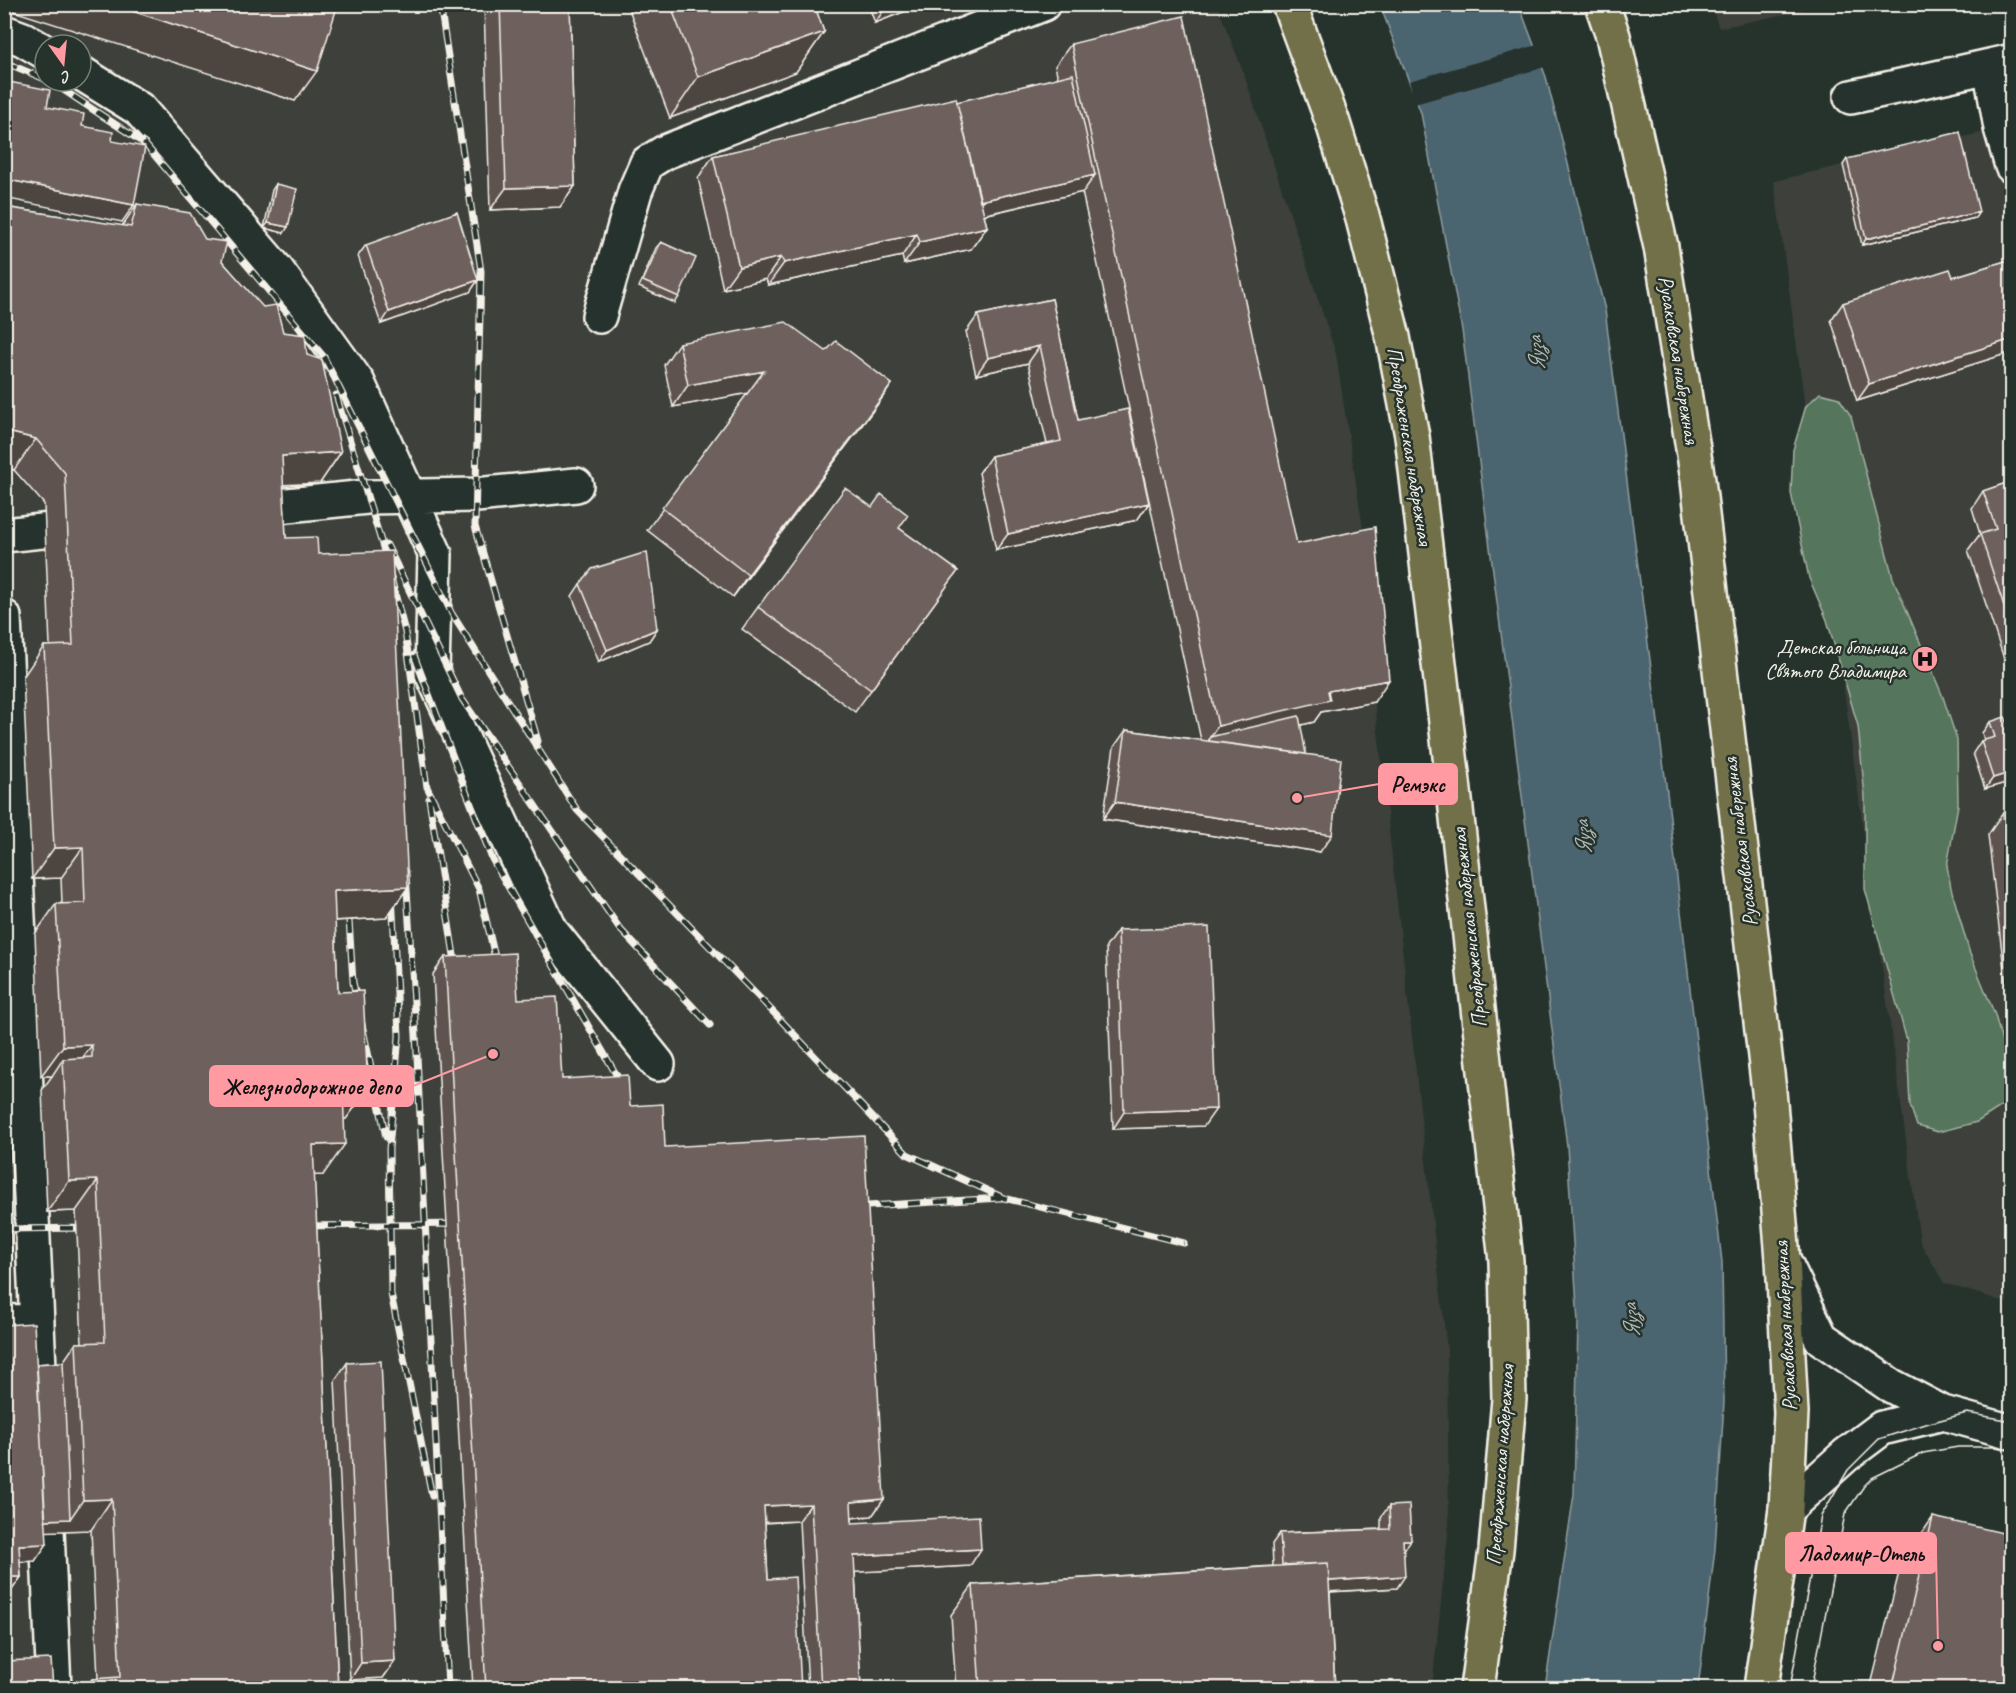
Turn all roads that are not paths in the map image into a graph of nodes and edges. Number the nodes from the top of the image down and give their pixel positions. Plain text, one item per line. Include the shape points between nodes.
1 (1043, 4) edge
2 (1289, 4) edge
3 (1602, 4) edge
4 (4, 32) edge
5 (33, 45) edge
6 (2001, 63) edge
7 (93, 80) edge
8 (1851, 98) dead end
9 (2012, 166) edge
10 (599, 316) dead end
11 (576, 485) dead end
12 (409, 495) junction
13 (215, 513) edge
14 (122, 522) edge
15 (4, 535) edge
16 (4, 617) edge
17 (658, 1064) dead end
18 (1783, 1259) junction
19 (37, 1321) junction
20 (4, 1322) edge
21 (1943, 1413) junction
22 (2012, 1432) edge
23 (1786, 1509) junction
24 (54, 1689) edge
25 (1477, 1689) edge
26 (1761, 1689) edge

1 - 10 street via 666,152 647,163 635,191
2 - 25 main road, Преображенская набережная via 1363,219 1393,337 1412,436 1454,785 1506,1261 1508,1330 1509,1399 1496,1550
3 - 18 main road, Русаковская набережная via 1614,36 1660,247 1698,480 1769,1091
4 - 5 street
6 - 8 street
6 - 9 street via 2000,122
7 - 12 street via 139,109 276,269 358,383
11 - 12 street via 476,495
12 - 13 street
12 - 17 street via 435,554 432,673 551,932
14 - 15 street
16 - 19 street
18 - 21 street via 1821,1338 1890,1385
18 - 23 main road, Русаковская набережная via 1791,1413
19 - 20 street
19 - 24 street
21 - 22 street
21 - 23 street via 1882,1428
23 - 26 main road, Русаковская набережная

